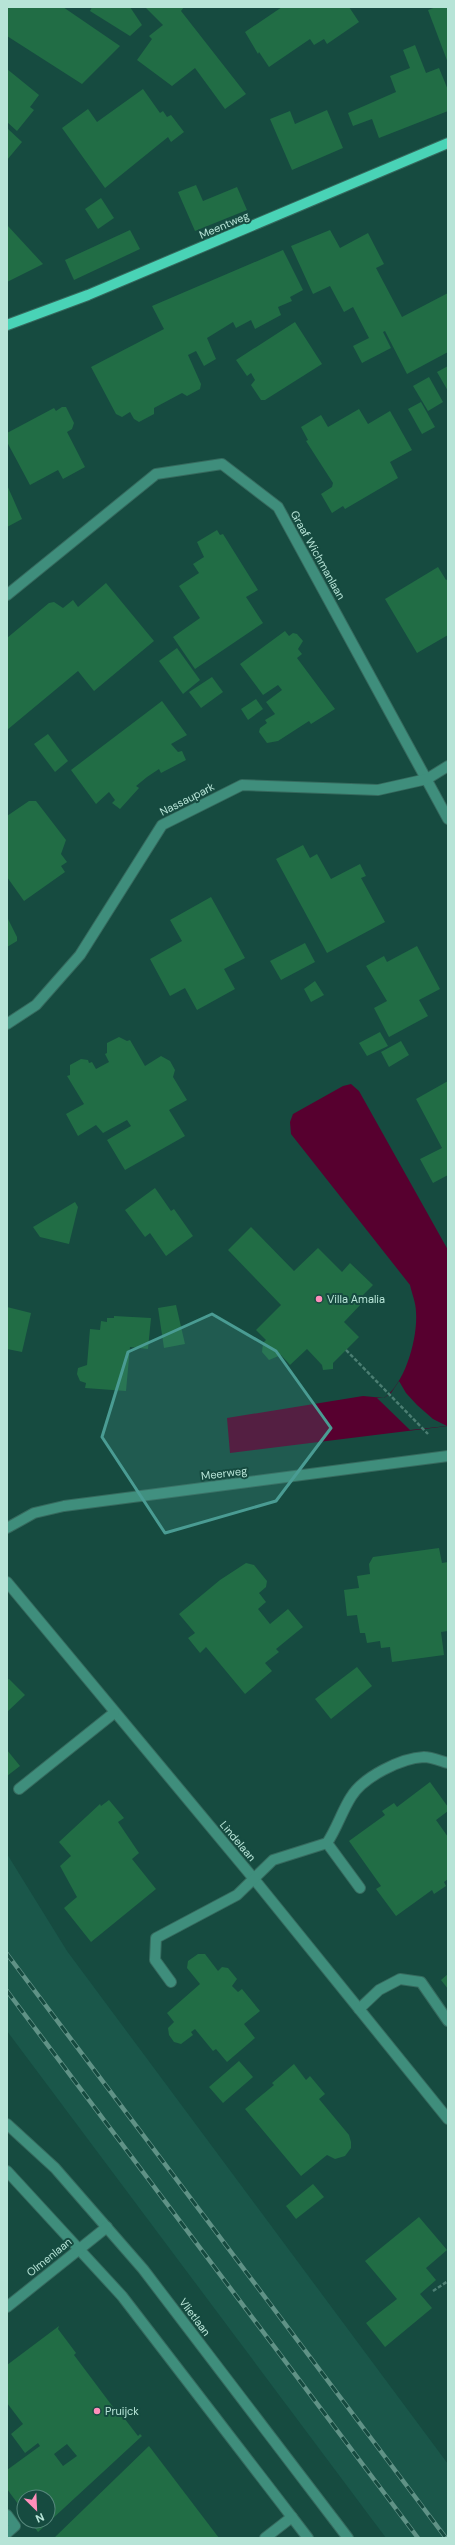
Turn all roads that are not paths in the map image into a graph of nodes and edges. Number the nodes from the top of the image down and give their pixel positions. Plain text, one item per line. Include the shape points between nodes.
1 (448, 143) edge
2 (7, 325) edge
3 (7, 595) edge
4 (448, 766) edge
5 (427, 779) junction
6 (448, 819) edge
7 (7, 1024) edge
8 (448, 1456) edge
9 (7, 1528) edge
10 (7, 1582) edge
11 (114, 1713) junction
12 (448, 1763) edge
13 (19, 1789) dead end
14 (327, 1844) junction
15 (254, 1879) junction
16 (360, 1888) dead end
17 (171, 1982) dead end
18 (359, 2009) junction
19 (448, 2021) edge
20 (447, 2115) edge
21 (7, 2124) edge
22 (7, 2171) edge
23 (107, 2227) junction
24 (79, 2249) junction
25 (7, 2307) edge
26 (7, 2515) edge
27 (292, 2517) junction
28 (7, 2533) edge
29 (265, 2538) edge
30 (308, 2538) edge
31 (348, 2538) edge

1 - 2 main road, Meentweg via 88,295
3 - 5 street, Graaf Wichmanlaan via 156,474 222,464 278,507
4 - 5 street, Nassaupark
5 - 6 street, Graaf Wichmanlaan
5 - 7 street, Nassaupark via 378,790 242,785 162,825 80,955 36,1006
8 - 9 street, Meerweg via 64,1506 34,1513
10 - 11 street, Lindelaan
11 - 13 street
11 - 15 street, Lindelaan
12 - 14 street via 425,1757 401,1762 374,1775 351,1796 339,1825
14 - 15 street via 273,1860
14 - 16 street
15 - 17 street via 237,1895 156,1938 155,1960
15 - 18 street, Lindelaan
18 - 19 street via 379,1990 400,1979 421,1982
18 - 20 street, Lindelaan
21 - 23 street, Vlietlaan via 55,2168
22 - 24 street
23 - 24 street, Olmenlaan
23 - 31 street, Vlietlaan via 144,2269
24 - 25 street, Olmenlaan
24 - 27 street via 122,2296
26 - 28 street via 15,2526
27 - 29 street
27 - 30 street

